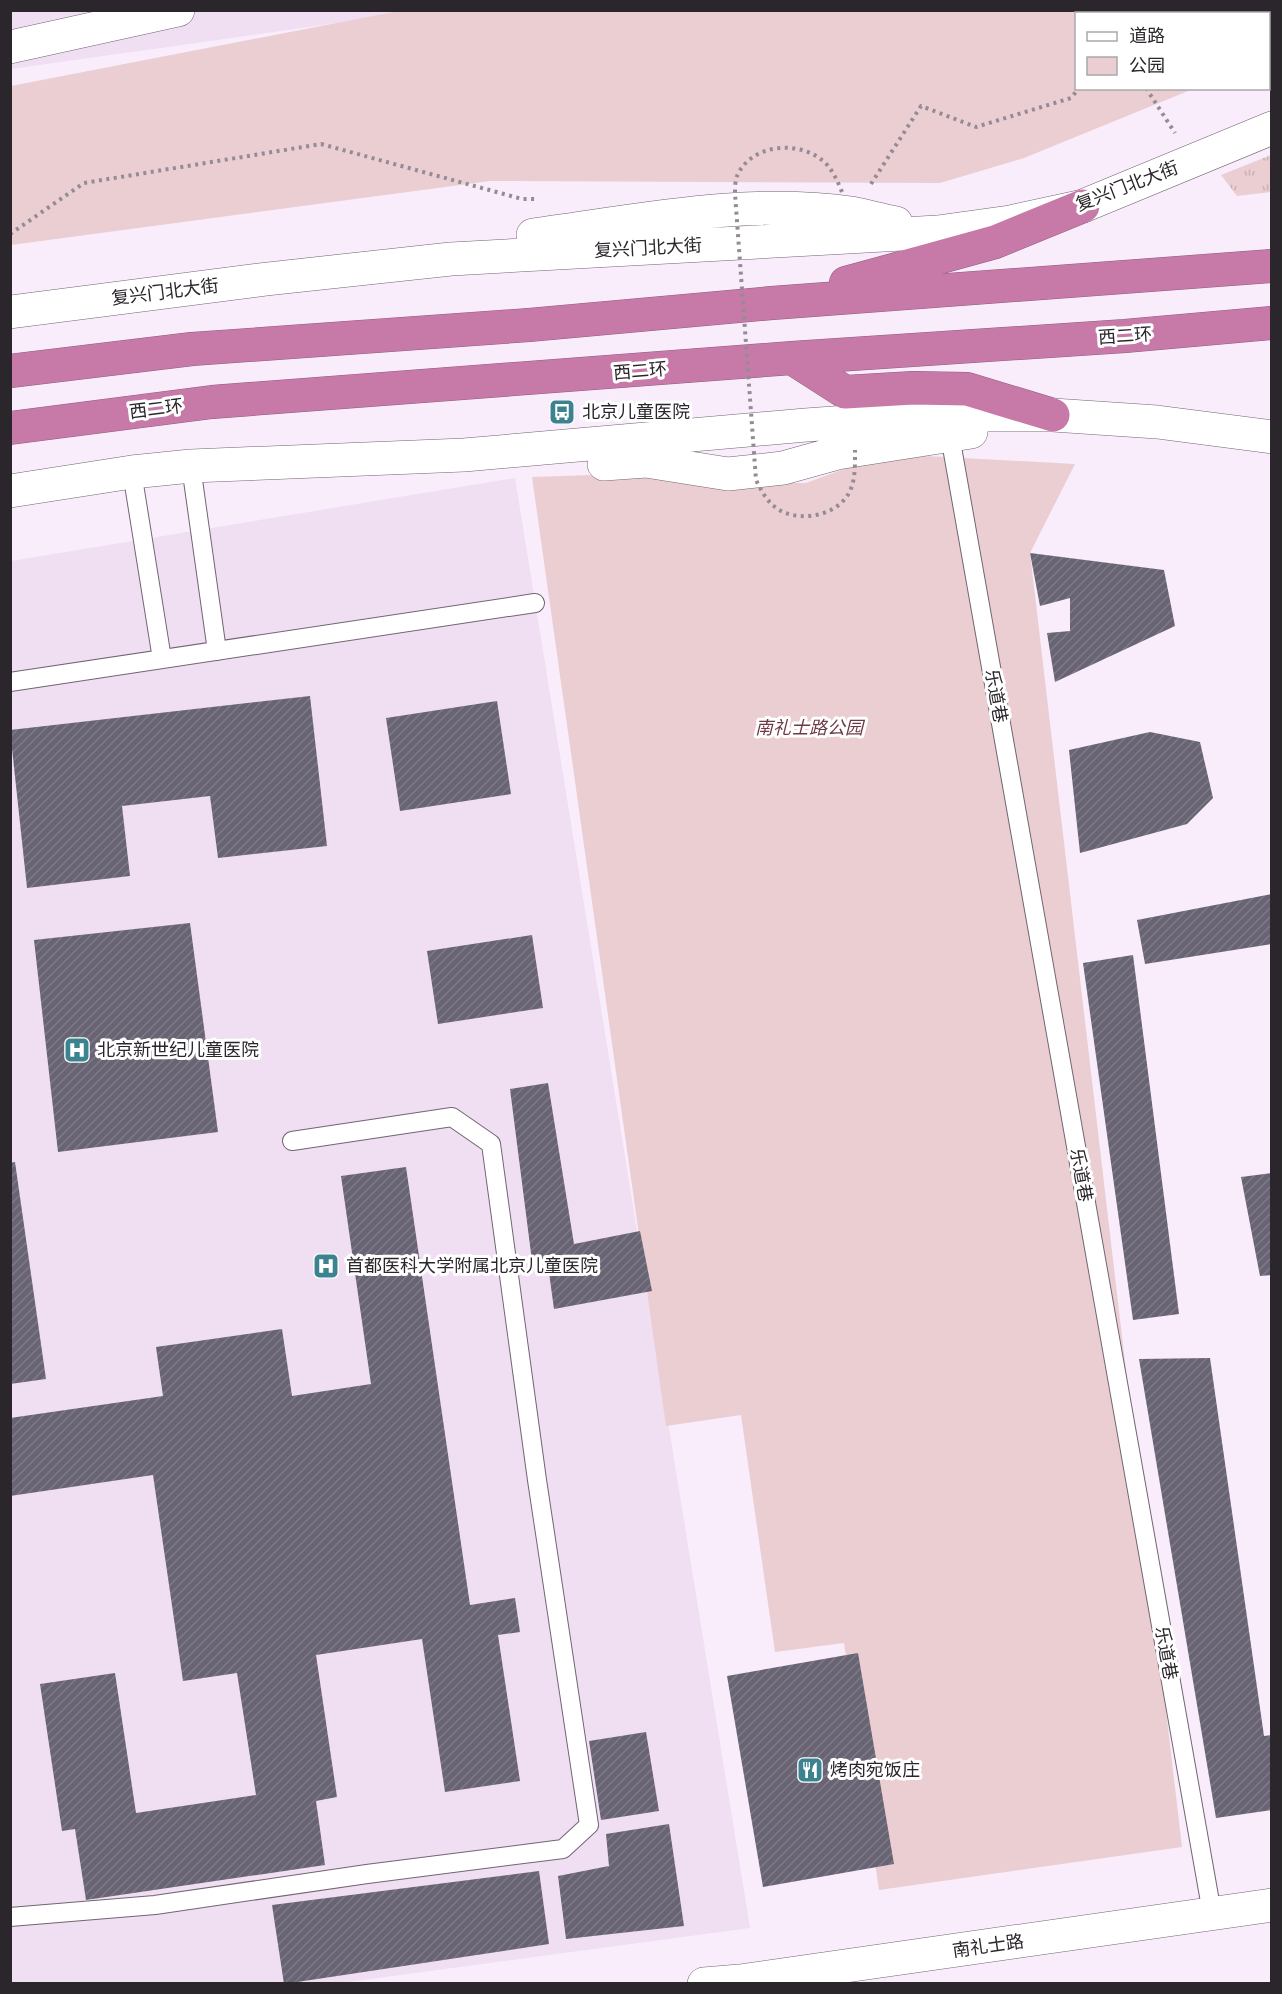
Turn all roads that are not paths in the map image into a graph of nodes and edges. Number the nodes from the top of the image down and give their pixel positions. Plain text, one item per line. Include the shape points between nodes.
1 (178, 10) edge
2 (10, 46) edge
3 (1272, 128) edge
4 (1083, 206) junction
5 (1272, 266) edge
6 (772, 303) junction
7 (10, 312) edge
8 (1272, 323) edge
9 (792, 358) junction
10 (10, 371) edge
11 (1053, 415) junction
12 (10, 428) edge
13 (950, 436) junction
14 (1272, 437) edge
15 (464, 455) junction
16 (191, 466) junction
17 (132, 472) junction
18 (10, 491) edge
19 (535, 603) dead end
20 (217, 651) junction
21 (162, 659) junction
22 (10, 682) edge
23 (292, 1141) dead end
24 (1272, 1905) edge
25 (1212, 1913) junction
26 (10, 1917) edge
27 (704, 1983) edge

1 - 2 street
3 - 4 street, 复兴门北大街
4 - 6 highway via 994,242
4 - 7 street, 复兴门北大街 via 938,232 851,213 715,210 533,235 335,271
5 - 6 highway
6 - 10 highway via 192,349
8 - 9 highway, 西二环
9 - 11 highway via 845,392 967,389
9 - 12 highway, 西二环 via 212,402
11 - 13 street
11 - 14 street via 1157,422
11 - 15 street via 933,416
13 - 15 street via 837,453 783,468 728,474 646,461 521,469
13 - 25 lane, 乐道巷
15 - 16 street
16 - 17 street
16 - 20 lane
17 - 18 street
17 - 21 lane
19 - 20 lane
20 - 21 lane
21 - 22 lane
23 - 26 lane via 452,1117 491,1144 589,1825 563,1849 155,1905
24 - 25 street, 南礼士路
25 - 27 street, 南礼士路

